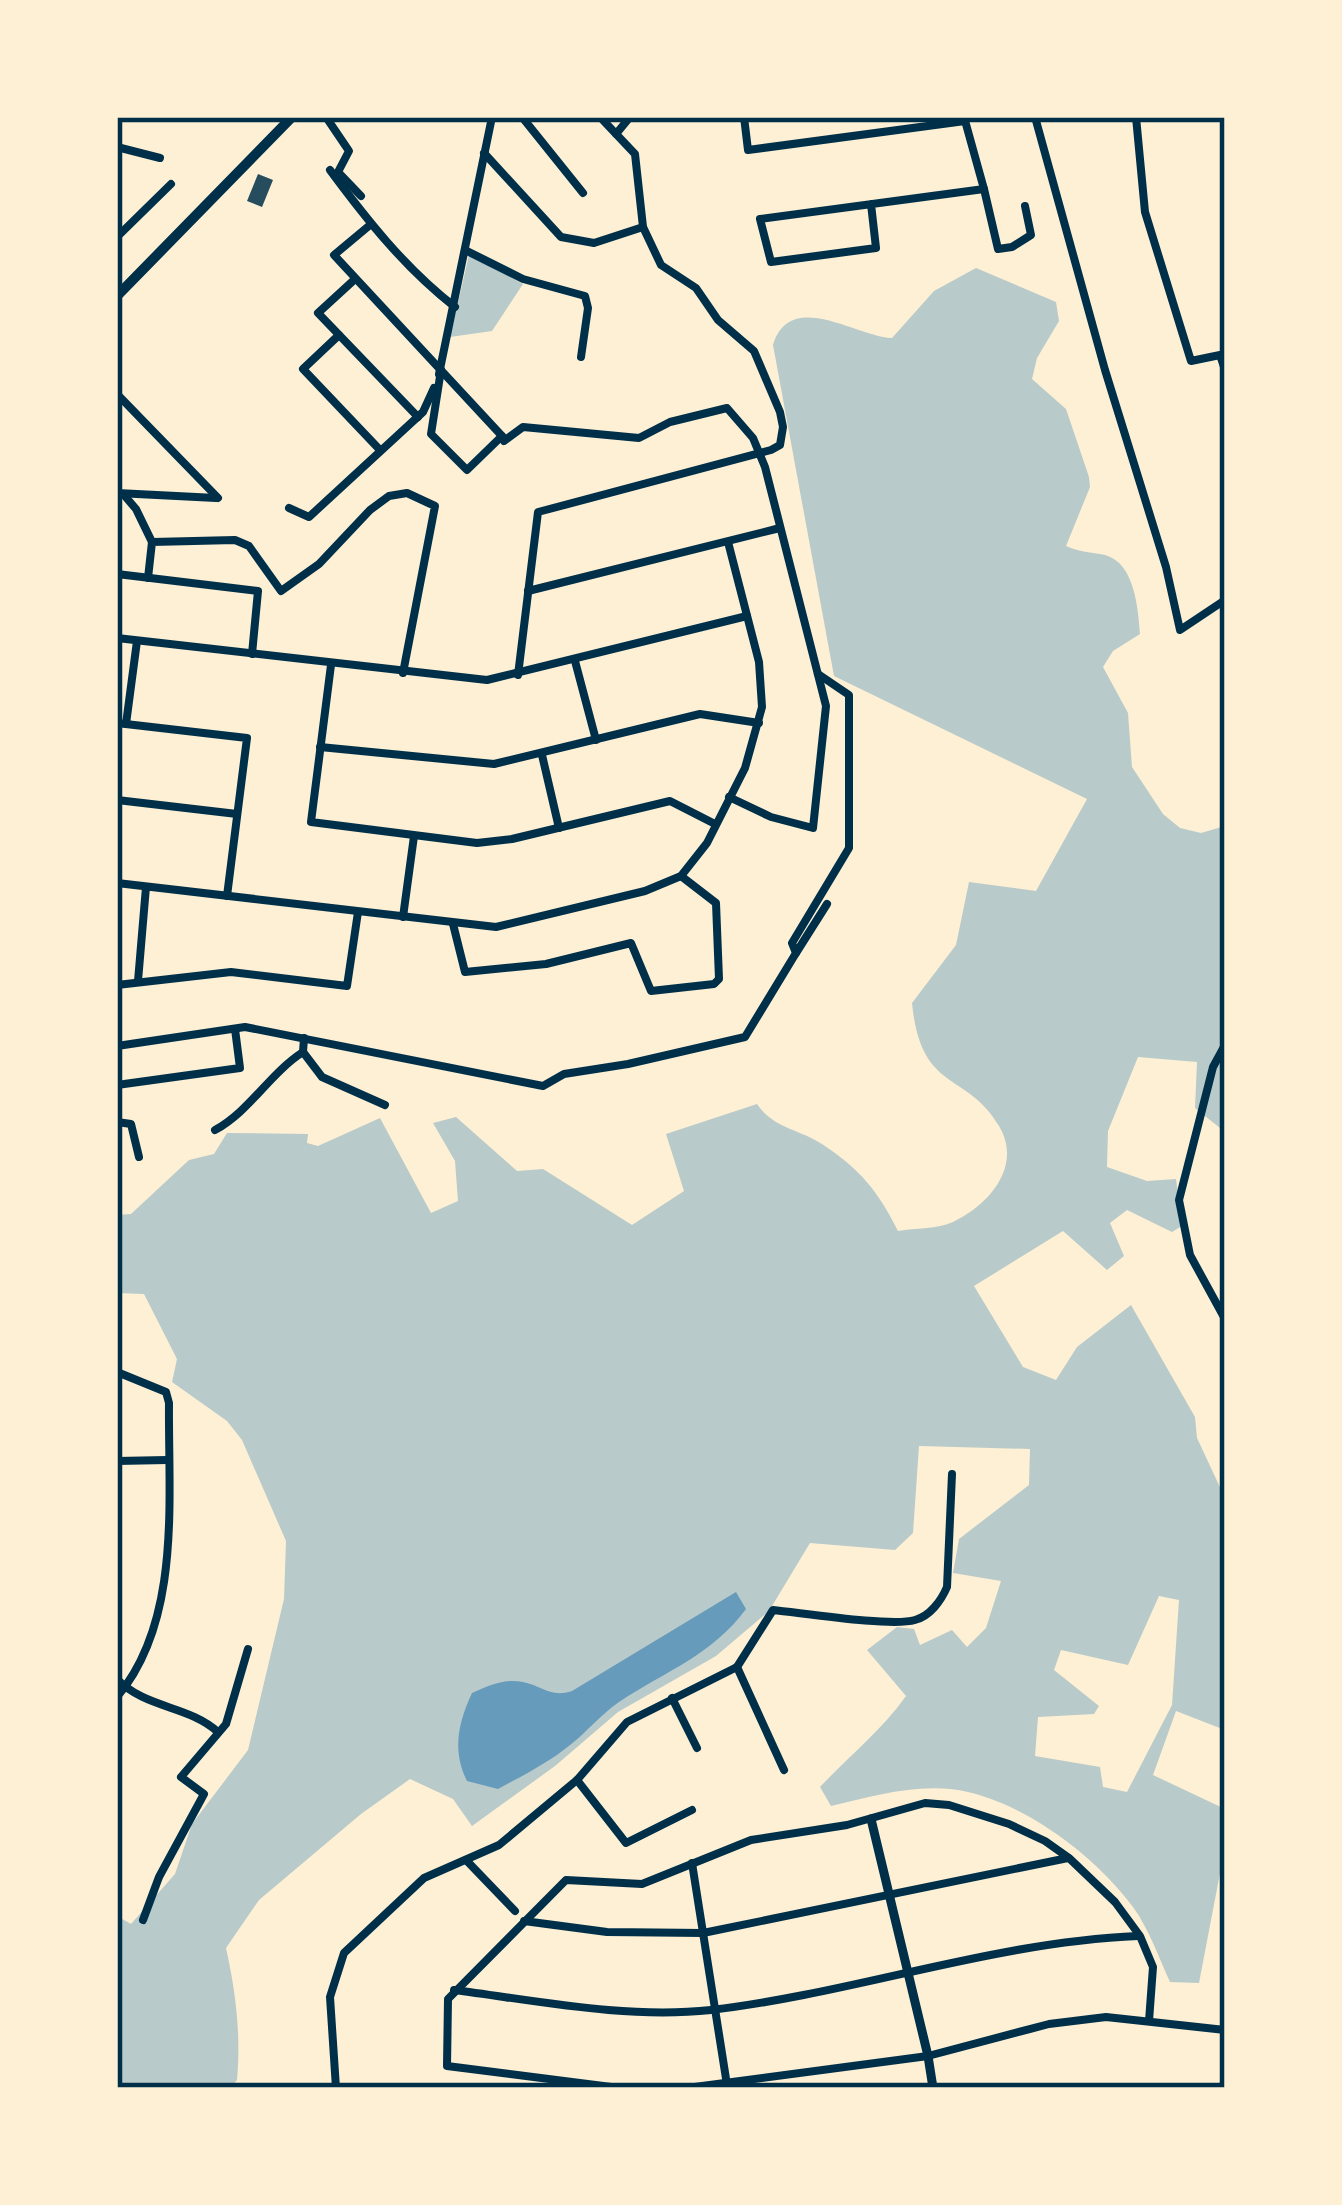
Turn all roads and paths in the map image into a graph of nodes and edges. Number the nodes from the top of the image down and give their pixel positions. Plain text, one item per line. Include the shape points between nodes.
1 (292, 117) edge
2 (326, 117) edge
3 (492, 117) edge
4 (522, 117) edge
5 (600, 117) edge
6 (630, 117) edge
7 (744, 117) edge
8 (1035, 117) edge
9 (1136, 117) edge
10 (964, 119) edge
11 (616, 134) junction
12 (117, 146) edge
13 (484, 153) junction
14 (160, 158) dead end
15 (330, 170) dead end
16 (171, 184) dead end
17 (984, 189) junction
18 (583, 193) dead end
19 (361, 196) dead end
20 (871, 204) junction
21 (1024, 206) dead end
22 (370, 225) junction
23 (643, 227) junction
24 (117, 237) edge
25 (465, 250) junction
26 (355, 280) junction
27 (117, 296) edge
28 (454, 307) junction
29 (339, 335) junction
30 (581, 357) dead end
31 (441, 370) junction
32 (1225, 370) edge
33 (119, 402) edge
34 (418, 417) junction
35 (502, 436) junction
36 (380, 450) junction
37 (759, 453) junction
38 (120, 494) edge
39 (290, 508) dead end
40 (780, 528) junction
41 (152, 542) junction
42 (728, 542) junction
43 (117, 574) edge
44 (148, 578) junction
45 (528, 591) junction
46 (1225, 600) edge
47 (747, 616) junction
48 (117, 638) edge
49 (137, 641) junction
50 (252, 654) junction
51 (575, 661) junction
52 (331, 665) junction
53 (403, 673) junction
54 (818, 674) junction
55 (518, 675) junction
56 (122, 723) edge
57 (759, 723) junction
58 (596, 740) junction
59 (320, 746) junction
60 (542, 754) junction
61 (729, 796) junction
62 (117, 800) edge
63 (237, 814) junction
64 (715, 824) junction
65 (559, 828) junction
66 (414, 836) junction
67 (681, 876) junction
68 (117, 883) edge
69 (146, 886) junction
70 (227, 896) junction
71 (827, 904) dead end
72 (358, 912) junction
73 (404, 917) junction
74 (453, 924) junction
75 (796, 953) junction
76 (138, 981) junction
77 (117, 985) edge
78 (235, 1029) junction
79 (304, 1038) junction
80 (1225, 1045) edge
81 (117, 1046) edge
82 (302, 1052) junction
83 (117, 1085) edge
84 (386, 1105) dead end
85 (117, 1122) edge
86 (215, 1130) dead end
87 (139, 1157) dead end
88 (1225, 1318) edge
89 (117, 1372) edge
90 (167, 1460) junction
91 (117, 1461) edge
92 (952, 1474) dead end
93 (248, 1648) dead end
94 (737, 1667) junction
95 (121, 1683) edge
96 (117, 1697) edge
97 (672, 1699) junction
98 (218, 1732) junction
99 (697, 1748) dead end
100 (784, 1770) dead end
101 (577, 1780) junction
102 (692, 1810) dead end
103 (871, 1819) junction
104 (1070, 1858) junction
105 (466, 1860) junction
106 (692, 1863) junction
107 (890, 1897) junction
108 (514, 1911) dead end
109 (143, 1920) dead end
110 (524, 1921) junction
111 (703, 1934) junction
112 (1140, 1936) junction
113 (909, 1972) junction
114 (454, 1990) junction
115 (714, 2009) junction
116 (1149, 2021) junction
117 (1225, 2030) edge
118 (928, 2056) junction
119 (1225, 2076) edge
120 (728, 2085) junction
121 (335, 2088) edge
122 (620, 2088) edge
123 (687, 2088) edge
124 (933, 2088) edge
125 (1223, 2088) edge

1 - 27 main road
2 - 19 street via 349,151 338,172
3 - 13 street
4 - 18 street
5 - 11 street
6 - 11 street
7 - 10 street via 748,150
8 - 46 street via 1180,630
9 - 32 street via 1144,212 1178,326 1191,361 1220,355
10 - 17 street
11 - 23 street via 635,154
12 - 14 street
13 - 23 street via 561,237 594,243
13 - 25 street
15 - 22 street
16 - 24 street
17 - 20 street
17 - 21 street via 998,249 1031,235
20 - 20 street via 760,218 771,262 877,248
22 - 26 street via 334,255
22 - 28 street
23 - 37 street via 661,265 696,288 767,376 784,427 780,446
25 - 28 street
25 - 30 street via 523,279 585,296
26 - 29 street via 318,313
26 - 31 street
28 - 31 street
29 - 34 street
29 - 36 street via 303,369
31 - 34 street
31 - 35 street
31 - 35 street via 431,434 467,470
33 - 38 street via 218,498
34 - 36 street
35 - 37 street via 523,427 640,438 727,408
36 - 39 street via 310,517
37 - 40 street
37 - 45 street via 538,512
38 - 41 street
40 - 42 street
40 - 54 street
41 - 44 street
41 - 53 street via 236,540 281,591 389,496 435,506
42 - 45 street
42 - 47 street
43 - 44 street
44 - 50 street via 258,591
45 - 55 street
47 - 51 street
47 - 57 street via 762,686
48 - 49 street
49 - 50 street
49 - 56 street
50 - 52 street
51 - 55 street
51 - 58 street
52 - 53 street
52 - 59 street
53 - 55 street
54 - 61 street via 826,706 813,828
54 - 75 street via 849,695 849,848 792,943
56 - 63 street via 247,738
57 - 58 street via 700,714
57 - 61 street
58 - 60 street
59 - 60 street via 462,763
59 - 66 street via 311,821
60 - 65 street
61 - 64 street
62 - 63 street
63 - 70 street
64 - 65 street via 670,801
64 - 67 street
65 - 66 street via 477,843
66 - 73 street
67 - 74 street via 496,927
67 - 74 street via 716,902 714,983 651,991 631,943 546,964 465,971
68 - 69 street
69 - 70 street
69 - 76 street
70 - 72 street
71 - 75 street
72 - 73 street
72 - 76 street via 347,986 231,972
73 - 74 street
75 - 79 street via 745,1037 564,1074 542,1086
76 - 77 street
78 - 79 street
78 - 81 street
78 - 83 street via 240,1068
79 - 82 street
80 - 88 street via 1179,1200 1193,1264
82 - 84 street via 322,1077
82 - 86 street
85 - 87 street via 131,1124
89 - 90 street via 166,1392
90 - 91 street
90 - 95 street via 165,1570 141,1666
92 - 94 street via 946,1587 934,1608 914,1621 773,1610
93 - 98 street
94 - 97 street
94 - 100 street
95 - 96 street
95 - 98 street
97 - 99 street
97 - 101 street via 617,1730
98 - 109 street via 181,1777 204,1794
101 - 102 street via 626,1844
101 - 105 street via 499,1845
103 - 104 street via 942,1804 1025,1831
103 - 106 street via 752,1840
103 - 107 street
104 - 107 street
104 - 112 street
105 - 108 street
105 - 121 street via 424,1878 344,1954 330,1997
106 - 110 street via 642,1884 566,1880
106 - 111 street
107 - 111 street
107 - 113 street
110 - 111 street
110 - 114 street
111 - 115 street
112 - 113 street via 1049,1943
112 - 116 street via 1153,1966
113 - 115 street
113 - 118 street
114 - 115 street via 622,2011
114 - 122 street via 447,2066
115 - 120 street
116 - 117 street
116 - 118 street via 1049,2024
118 - 120 street
118 - 124 street
119 - 125 street
120 - 123 street

